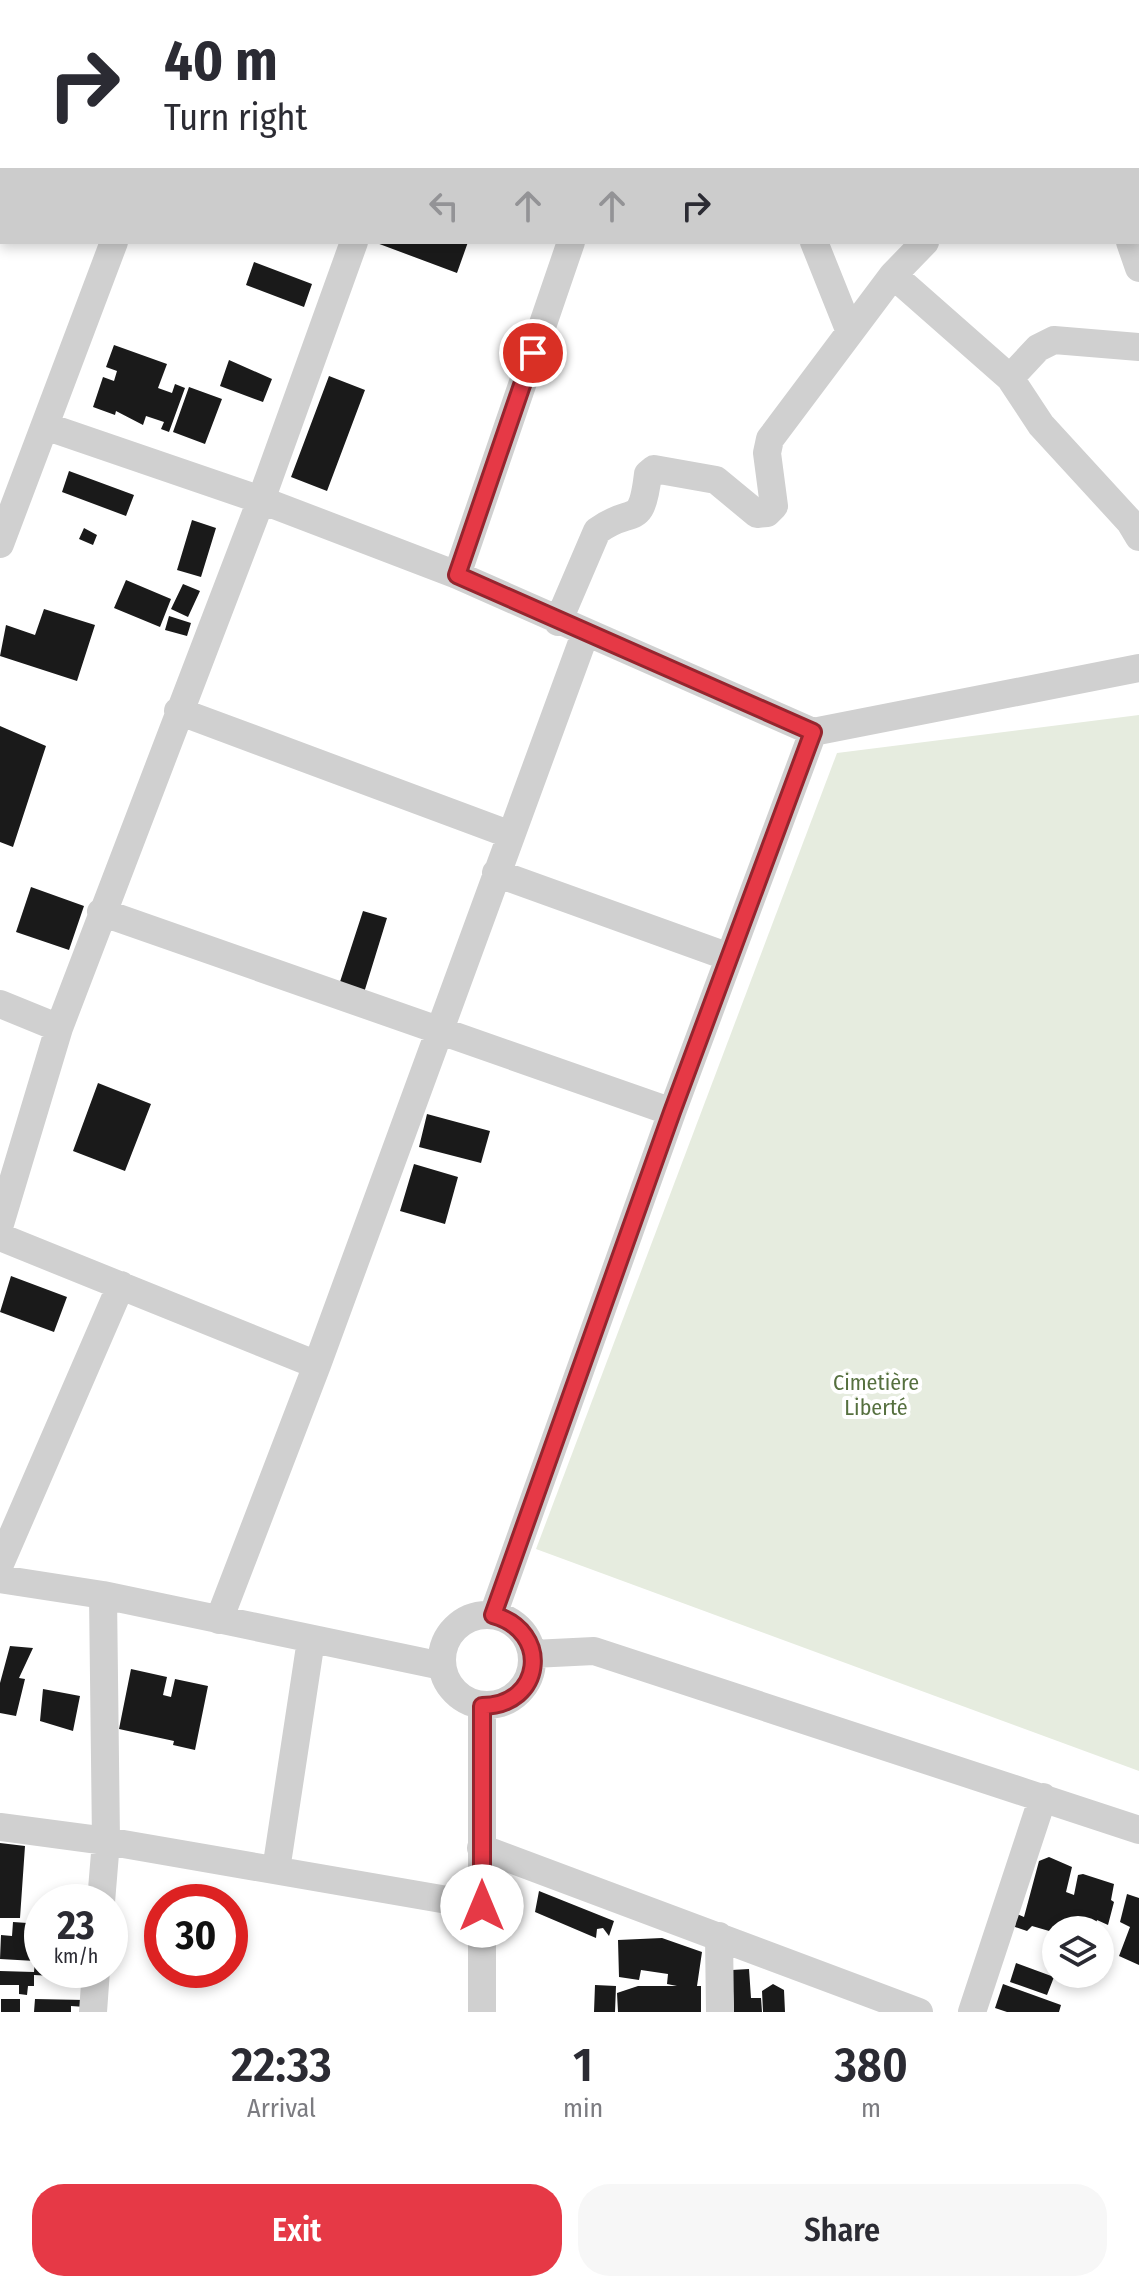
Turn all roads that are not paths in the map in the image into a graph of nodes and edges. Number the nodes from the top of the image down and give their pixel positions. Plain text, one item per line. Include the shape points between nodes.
1 (113, 244) edge
2 (353, 244) edge
3 (570, 244) edge
4 (815, 244) edge
5 (923, 244) edge
6 (1131, 244) edge
7 (1139, 268) edge
8 (893, 275) junction
9 (850, 332) junction
10 (1139, 347) edge
11 (1010, 378) junction
12 (45, 426) junction
13 (261, 500) junction
14 (1139, 537) edge
15 (0, 544) edge
16 (457, 575) junction
17 (558, 622) junction
18 (585, 634) junction
19 (1139, 668) edge
20 (178, 711) junction
21 (813, 732) junction
22 (511, 835) junction
23 (496, 873) junction
24 (101, 912) junction
25 (729, 957) junction
26 (0, 1004) edge
27 (59, 1028) junction
28 (438, 1031) junction
29 (672, 1112) junction
30 (0, 1224) edge
31 (0, 1237) edge
32 (121, 1285) junction
33 (317, 1365) junction
34 (0, 1564) edge
35 (0, 1579) edge
36 (103, 1595) junction
37 (493, 1615) junction
38 (219, 1620) junction
39 (311, 1640) junction
40 (533, 1654) junction
41 (442, 1666) junction
42 (482, 1706) junction
43 (1043, 1797) junction
44 (0, 1827) edge
45 (1139, 1830) edge
46 (106, 1841) junction
47 (481, 1848) junction
48 (276, 1870) junction
49 (102, 1884) edge
50 (482, 1906) junction
51 (719, 1936) junction
52 (95, 1988) edge
53 (93, 2012) edge
54 (482, 2012) edge
55 (720, 2012) edge
56 (919, 2012) edge
57 (972, 2012) edge

1 - 12 street
2 - 13 street
3 - 16 street
4 - 9 street
5 - 8 street
6 - 7 street
8 - 9 street
8 - 11 street
9 - 17 street via 770,439 774,506 767,513 757,514 716,480 654,469 638,514 597,531
10 - 11 street via 1054,340 1038,348
11 - 14 street via 1041,425
12 - 13 street
12 - 15 street
13 - 16 street
13 - 20 street
16 - 17 street
17 - 18 street
18 - 21 street
18 - 22 street
19 - 21 street
20 - 22 street
20 - 24 street
21 - 25 street
22 - 23 street
23 - 25 street
23 - 28 street
24 - 27 street
24 - 28 street
25 - 29 street
26 - 27 street
27 - 30 street
28 - 29 street
28 - 33 street
29 - 37 street
31 - 32 street
32 - 33 street
32 - 34 street
33 - 38 street
35 - 36 street
36 - 38 street
36 - 46 street
37 - 40 street via 524,1632
37 - 41 street via 470,1618 451,1632
38 - 39 street
39 - 41 street
39 - 48 street
40 - 42 street via 524,1688 505,1702
40 - 43 street via 594,1651
41 - 42 street via 451,1688
42 - 47 street
43 - 45 street
43 - 57 street
44 - 46 street
46 - 48 street
46 - 49 street
47 - 50 street
47 - 51 street
48 - 50 street
50 - 54 street
51 - 55 street
51 - 56 street
52 - 53 street

